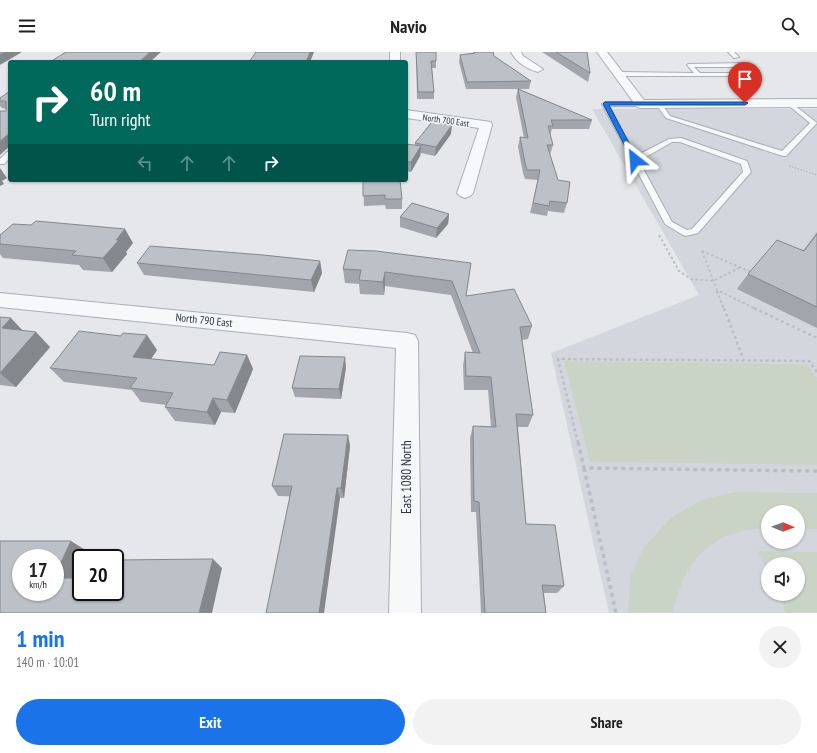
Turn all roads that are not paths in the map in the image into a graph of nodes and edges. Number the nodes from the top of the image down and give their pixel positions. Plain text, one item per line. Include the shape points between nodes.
1 (516, 52) edge
2 (602, 52) edge
3 (730, 52) edge
4 (736, 57) dead end
5 (538, 69) dead end
6 (619, 74) junction
7 (700, 74) junction
8 (789, 103) junction
9 (817, 103) edge
10 (641, 104) junction
11 (659, 104) junction
12 (408, 114) edge
13 (8, 156) edge
14 (635, 160) junction
15 (1, 162) dead end
16 (465, 193) dead end
17 (0, 300) edge
18 (407, 341) joint
19 (405, 613) edge

1 - 5 street via 519,58
2 - 6 street
3 - 4 lane
6 - 7 lane
6 - 10 street
7 - 7 lane via 723,75 755,75 744,65 690,65
8 - 9 street
8 - 11 street
8 - 11 lane via 814,123 783,154 668,117
10 - 11 street
10 - 14 lane via 605,104
12 - 16 street, North 700 East via 486,126
13 - 15 lane
14 - 14 lane via 671,140 681,140 744,163 747,172 695,231 686,233 669,224
17 - 18 street, North 790 East
18 - 19 street, East 1080 North

